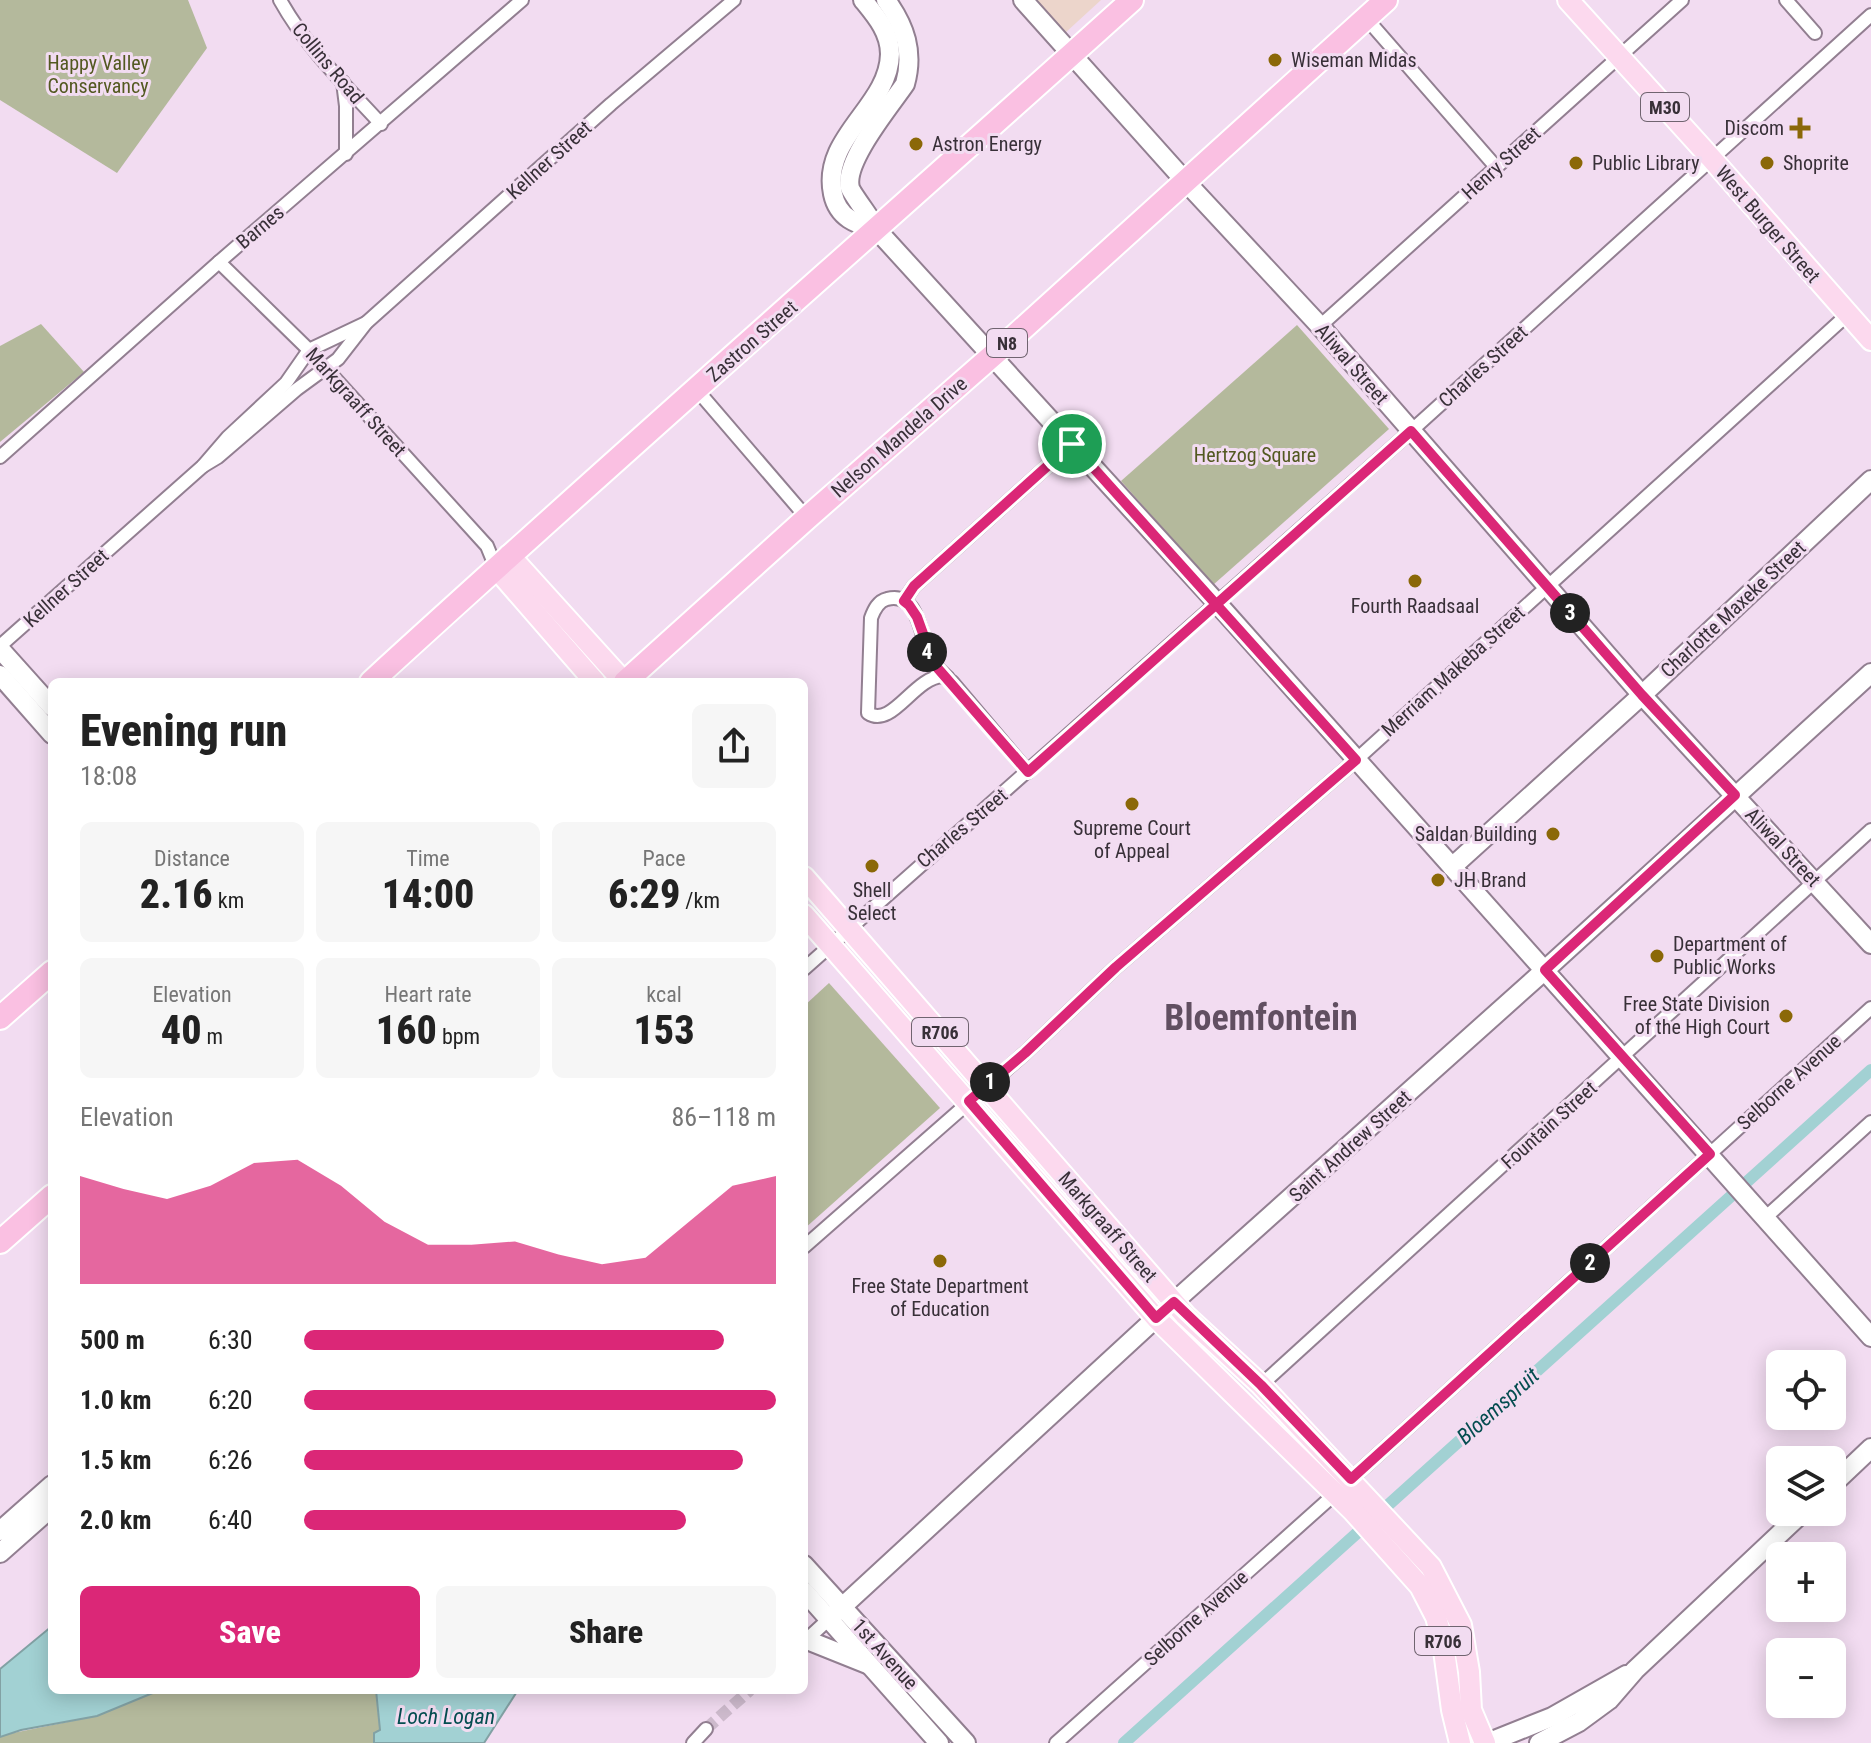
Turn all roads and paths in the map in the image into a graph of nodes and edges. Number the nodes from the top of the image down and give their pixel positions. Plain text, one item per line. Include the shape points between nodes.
1 (280, 0) edge
2 (522, 0) edge
3 (734, 0) edge
4 (863, 0) edge
5 (886, 0) edge
6 (1023, 0) edge
7 (1132, 0) edge
8 (1386, 0) edge
9 (1568, 0) edge
10 (1682, 0) edge
11 (1786, 0) edge
12 (1871, 15) edge
13 (1366, 18) junction
14 (1815, 33) dead end
15 (1072, 55) junction
16 (1619, 56) junction
17 (343, 82) junction
18 (381, 124) junction
19 (346, 154) junction
20 (1711, 158) junction
21 (1496, 167) junction
22 (1185, 181) junction
23 (877, 230) junction
24 (219, 262) junction
25 (1847, 315) junction
26 (366, 323) junction
27 (1320, 326) junction
28 (1871, 340) edge
29 (309, 350) junction
30 (993, 356) junction
31 (326, 369) junction
32 (697, 390) junction
33 (1411, 431) junction
34 (1072, 444) junction
35 (0, 457) edge
36 (203, 466) junction
37 (1871, 480) edge
38 (807, 518) junction
39 (502, 561) junction
40 (1547, 586) junction
41 (904, 601) junction
42 (1217, 603) junction
43 (0, 648) edge
44 (1871, 673) edge
45 (0, 675) edge
46 (375, 678) edge
47 (592, 678) edge
48 (621, 678) edge
49 (629, 678) edge
50 (948, 678) junction
51 (1642, 695) junction
52 (48, 702) edge
53 (48, 729) edge
54 (1356, 760) junction
55 (1028, 772) junction
56 (1735, 795) junction
57 (1871, 830) edge
58 (1452, 867) junction
59 (808, 881) edge
60 (1814, 881) junction
61 (808, 920) edge
62 (851, 928) junction
63 (1871, 944) edge
64 (830, 945) junction
65 (808, 965) edge
66 (1545, 970) junction
67 (48, 976) edge
68 (1871, 1008) edge
69 (0, 1018) edge
70 (1623, 1058) junction
71 (986, 1086) junction
72 (969, 1101) junction
73 (1871, 1122) edge
74 (1714, 1160) junction
75 (48, 1200) edge
76 (1766, 1217) junction
77 (0, 1242) edge
78 (808, 1243) edge
79 (1174, 1302) junction
80 (1156, 1318) junction
81 (1871, 1337) edge
82 (1261, 1385) junction
83 (1250, 1408) junction
84 (1871, 1448) edge
85 (1846, 1472) edge
86 (1343, 1486) junction
87 (48, 1489) edge
88 (48, 1511) edge
89 (1788, 1526) edge
90 (0, 1531) edge
91 (1398, 1544) junction
92 (0, 1553) edge
93 (808, 1571) edge
94 (808, 1594) edge
95 (836, 1613) junction
96 (808, 1638) edge
97 (808, 1642) edge
98 (870, 1665) junction
99 (1635, 1670) junction
100 (706, 1729) tunnel mouth
101 (693, 1743) edge
102 (939, 1743) edge
103 (966, 1743) edge
104 (1056, 1743) edge
105 (1460, 1743) edge
106 (1486, 1743) edge
107 (1539, 1743) edge

1 - 17 street, Collins Road
2 - 18 street, Barnes
3 - 26 street, Kellner Street
4 - 23 street via 883,27 890,55 880,85 832,164 830,178 834,200 852,223
5 - 23 street via 906,31 908,72 849,175 851,190
6 - 15 street, Aliwal Street
7 - 15 highway, Zastron Street
8 - 13 highway, Nelson Mandela Drive / N8
9 - 16 main road, West Burger Street / M30
10 - 16 street, Henry Street
11 - 14 street
12 - 20 street, Charles Street
13 - 21 street
13 - 22 highway, Nelson Mandela Drive / N8
15 - 22 street, Aliwal Street
15 - 23 highway, Zastron Street
16 - 20 main road, West Burger Street / M30
16 - 21 street, Henry Street
17 - 18 street, Collins Road
17 - 19 street
18 - 19 street, Barnes
19 - 24 street, Barnes
20 - 25 main road, West Burger Street / M30
20 - 33 street, Charles Street
21 - 27 street, Henry Street
22 - 27 street, Aliwal Street
22 - 30 highway, Nelson Mandela Drive / N8
23 - 30 street
23 - 32 highway, Zastron Street
24 - 29 street, Markgraaff Street
24 - 35 street, Barnes
25 - 28 main road, West Burger Street / M30
25 - 40 street, Merriam Makeba Street
26 - 29 street, Kellner Street
26 - 31 street, Kellner Street
27 - 33 street, Aliwal Street
29 - 31 street, Markgraaff Street
29 - 36 street, Kellner Street via 286,383
30 - 34 street
30 - 38 highway, Nelson Mandela Drive / N8
31 - 36 street, Kellner Street
31 - 39 street, Markgraaff Street
32 - 38 street
32 - 39 highway, Zastron Street
33 - 40 street, Aliwal Street
33 - 42 street, Charles Street
34 - 41 street via 914,586
34 - 42 street
36 - 43 street, Kellner Street
37 - 51 street, Charlotte Maxeke Street
38 - 49 highway, Nelson Mandela Drive / N8
39 - 46 highway, Zastron Street
39 - 47 main road, Markgraaff Street
39 - 48 main road, Markgraaff Street
40 - 51 street, Aliwal Street
40 - 54 street, Merriam Makeba Street
41 - 50 street via 917,617 929,657
41 - 50 street via 885,599 874,610 868,713 876,718 888,715 924,683 937,676
42 - 54 street
42 - 55 street, Charles Street
43 - 52 street
44 - 56 street, Saint Andrew Street
45 - 53 street
50 - 55 street
51 - 56 street, Aliwal Street
51 - 58 street, Charlotte Maxeke Street
54 - 58 street
54 - 71 street, Merriam Makeba Street
55 - 62 street, Charles Street
56 - 60 street, Aliwal Street
56 - 66 street, Saint Andrew Street
57 - 60 street, Fountain Street
58 - 66 street
59 - 62 main road, Markgraaff Street / R706
60 - 63 street, Aliwal Street
60 - 70 street, Fountain Street
61 - 64 main road, Markgraaff Street / R706
62 - 64 street, Charles Street
62 - 71 main road, Markgraaff Street / R706
64 - 65 street, Charles Street
64 - 72 main road, Markgraaff Street / R706
66 - 70 street
66 - 79 street, Saint Andrew Street
67 - 69 highway
68 - 74 street, Selborne Avenue
70 - 74 street
70 - 82 street, Fountain Street
71 - 72 street, Merriam Makeba Street
71 - 79 main road, Markgraaff Street / R706
72 - 78 street, Merriam Makeba Street
72 - 80 main road, Markgraaff Street / R706
73 - 76 street
74 - 76 street
74 - 86 street, Selborne Avenue
75 - 77 highway
76 - 81 street
79 - 80 street, Saint Andrew Street
79 - 82 main road, Markgraaff Street / R706
80 - 83 main road, Markgraaff Street / R706
80 - 95 street, Saint Andrew Street
82 - 83 main road
82 - 86 main road, Markgraaff Street / R706
83 - 86 main road, Markgraaff Street / R706
84 - 85 street
86 - 91 main road, Markgraaff Street / R706
86 - 104 street, Selborne Avenue
87 - 90 street
88 - 92 street
89 - 99 street
91 - 105 main road, Markgraaff Street / R706 via 1436,1617
91 - 106 main road, Markgraaff Street / R706 via 1437,1576 1461,1625 1471,1710
93 - 95 street, 1st Avenue
94 - 95 street, 1st Avenue
95 - 96 street
95 - 98 street, 1st Avenue
95 - 103 street, 1st Avenue
97 - 98 street
98 - 102 street, 1st Avenue
99 - 106 street via 1552,1717
99 - 107 street via 1596,1711
100 - 101 street

